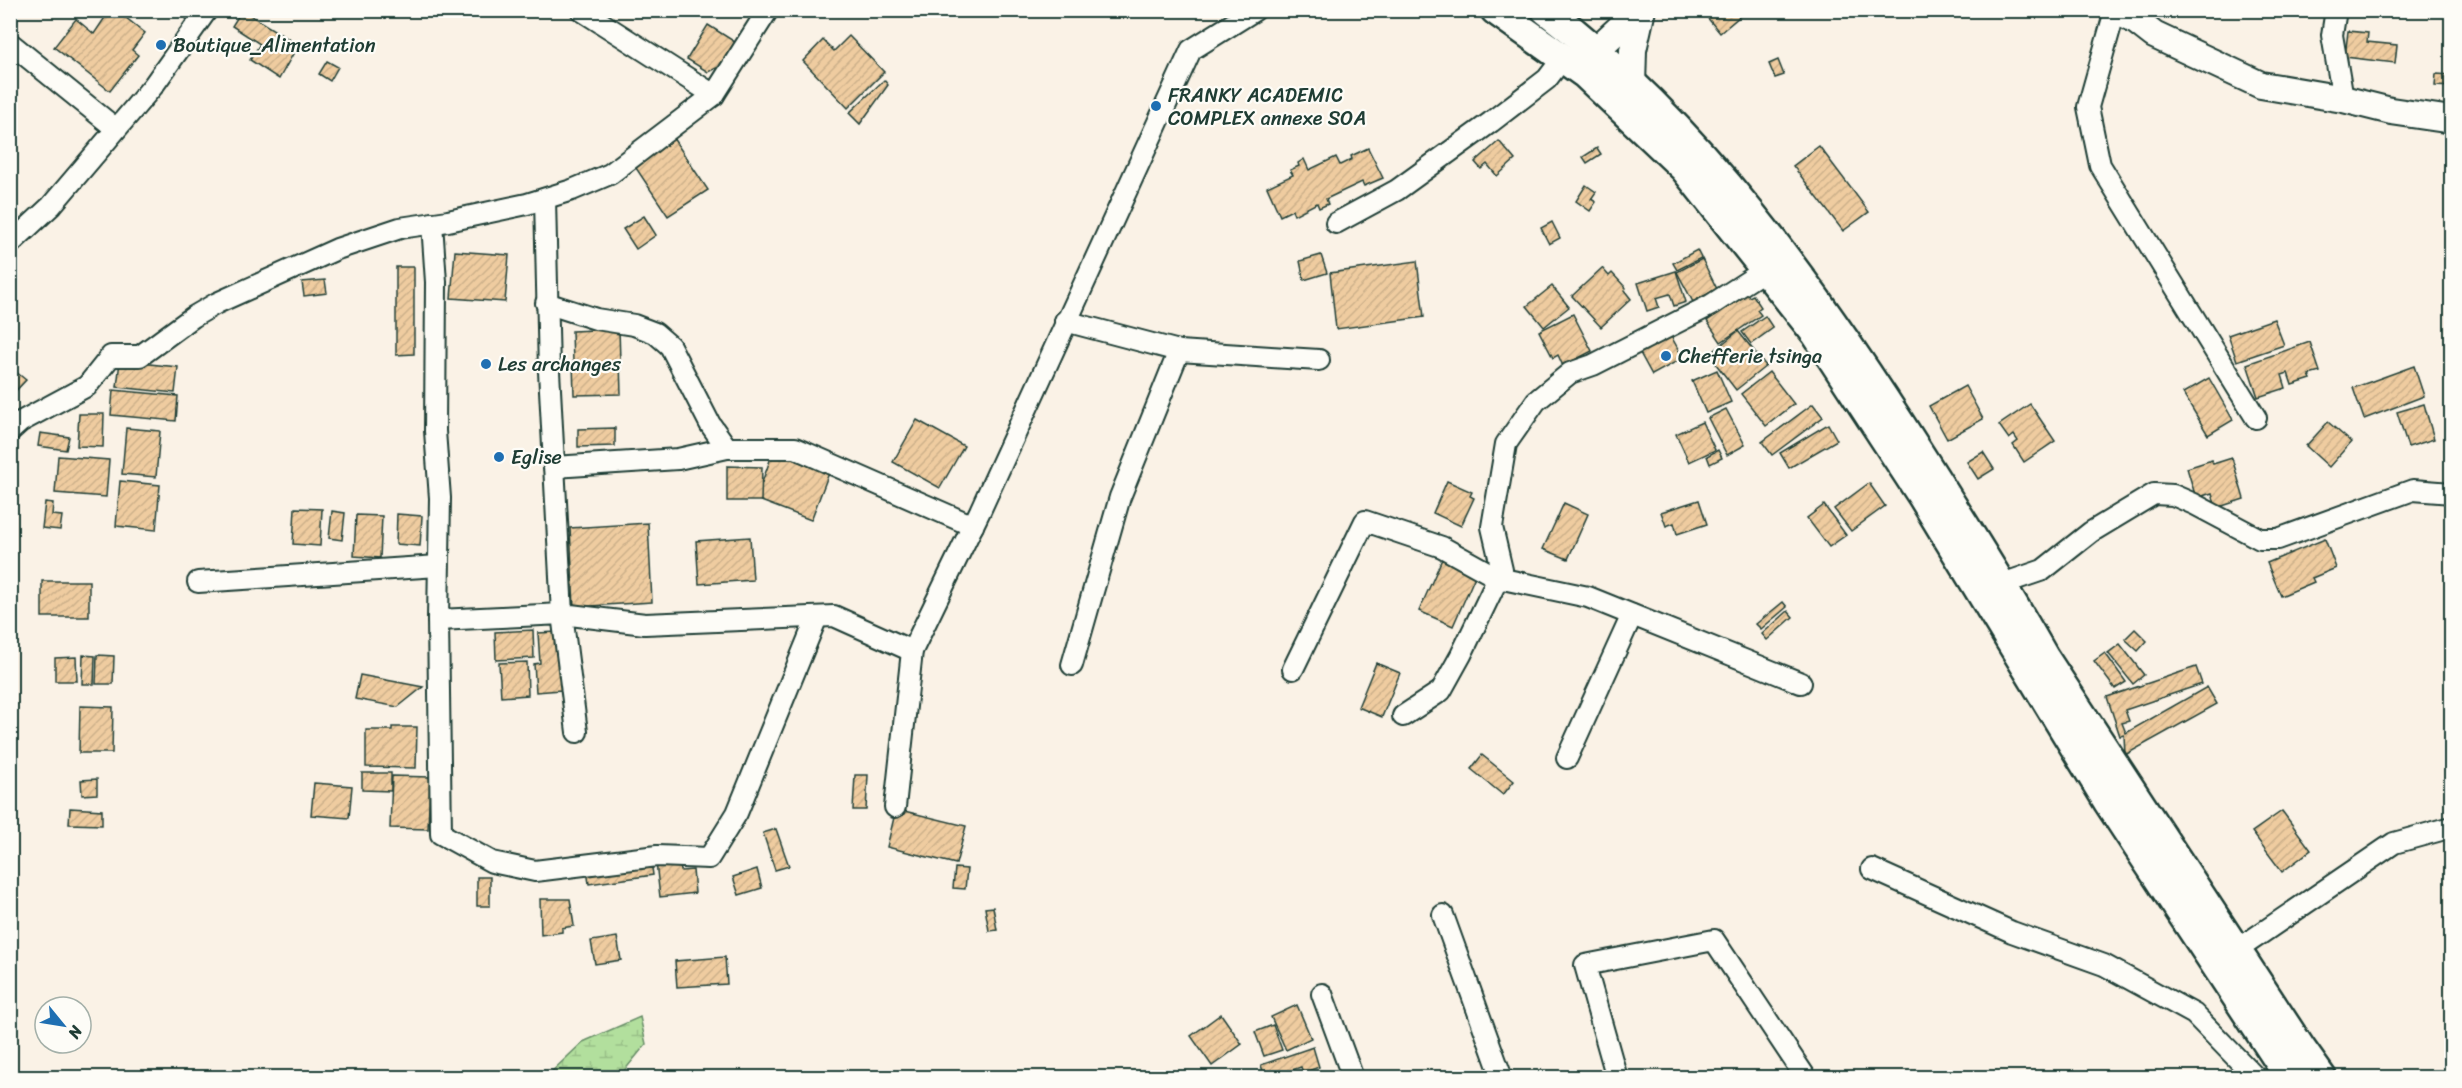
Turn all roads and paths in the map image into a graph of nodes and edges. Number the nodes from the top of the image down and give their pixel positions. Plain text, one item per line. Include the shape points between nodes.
1 (207, 10) edge
2 (581, 10) edge
3 (768, 10) edge
4 (1255, 10) edge
5 (1495, 10) edge
6 (1546, 10) edge
7 (1617, 10) edge
8 (1641, 10) edge
9 (2336, 10) edge
10 (2126, 13) edge
11 (10, 43) edge
12 (1573, 58) junction
13 (1632, 86) junction
14 (714, 95) junction
15 (2343, 99) junction
16 (2451, 120) edge
17 (115, 128) junction
18 (545, 199) junction
19 (432, 223) junction
20 (1336, 223) dead end
21 (10, 244) edge
22 (1765, 270) junction
23 (546, 303) junction
24 (1065, 321) junction
25 (1179, 351) junction
26 (1318, 360) dead end
27 (2256, 418) dead end
28 (10, 431) edge
29 (727, 448) junction
30 (554, 467) junction
31 (2451, 493) edge
32 (973, 526) junction
33 (438, 566) junction
34 (1498, 578) junction
35 (198, 582) dead end
36 (2002, 584) junction
37 (562, 614) junction
38 (1632, 615) junction
39 (817, 616) junction
40 (438, 620) junction
41 (912, 651) junction
42 (1072, 665) dead end
43 (1293, 669) dead end
44 (1802, 683) dead end
45 (1403, 716) dead end
46 (577, 732) dead end
47 (1567, 758) dead end
48 (895, 807) dead end
49 (2451, 827) edge
50 (1872, 869) dead end
51 (1443, 915) dead end
52 (2237, 950) junction
53 (1323, 994) dead end
54 (2273, 1075) edge
55 (1353, 1077) edge
56 (1502, 1077) edge
57 (1617, 1077) edge
58 (1806, 1077) edge
59 (2322, 1077) edge

1 - 17 street via 153,86
2 - 14 street
3 - 14 street
4 - 24 street via 1191,50
5 - 12 main road
6 - 12 main road
7 - 12 street
8 - 12 street
8 - 13 street via 1633,50
9 - 15 street via 2332,35
10 - 15 street via 2154,35 2261,85
10 - 27 street via 2088,107 2100,165
11 - 17 street
12 - 13 main road
12 - 20 street via 1397,190
12 - 22 main road via 1684,168
13 - 36 main road via 1699,152 1783,254 1863,365
14 - 18 street via 610,174
15 - 16 street
17 - 21 street via 51,206
18 - 19 street
18 - 23 street
19 - 28 street via 378,234 240,291 193,317 140,356 111,356 87,386
19 - 33 street via 436,282 434,408 440,498
22 - 34 street via 1711,305 1570,373 1536,401 1506,444 1492,527 1502,570
22 - 54 main road via 1816,334 1922,495
23 - 29 street via 655,333 670,346 710,424
23 - 30 street
24 - 25 street
24 - 32 street
25 - 26 street
25 - 42 street via 1120,497
29 - 30 street via 678,459
29 - 32 street via 795,448
30 - 37 street
31 - 36 street via 2413,490 2267,541 2173,495 2154,494 2091,532 2043,570
32 - 41 street
33 - 35 street
33 - 40 street
34 - 38 street via 1588,597
34 - 43 street via 1442,547 1365,521
34 - 45 street via 1441,691
36 - 52 main road via 2044,657
37 - 39 street via 645,624
37 - 40 street
37 - 46 street
38 - 44 street
38 - 47 street
39 - 40 street via 737,813 710,858 657,856 535,871 492,862 441,834
39 - 41 street via 834,616
41 - 48 street
49 - 52 street via 2394,843
50 - 54 street via 2012,932 2104,965 2194,1014
51 - 56 street
52 - 59 main road
53 - 55 street
57 - 58 street via 1585,965 1714,940

